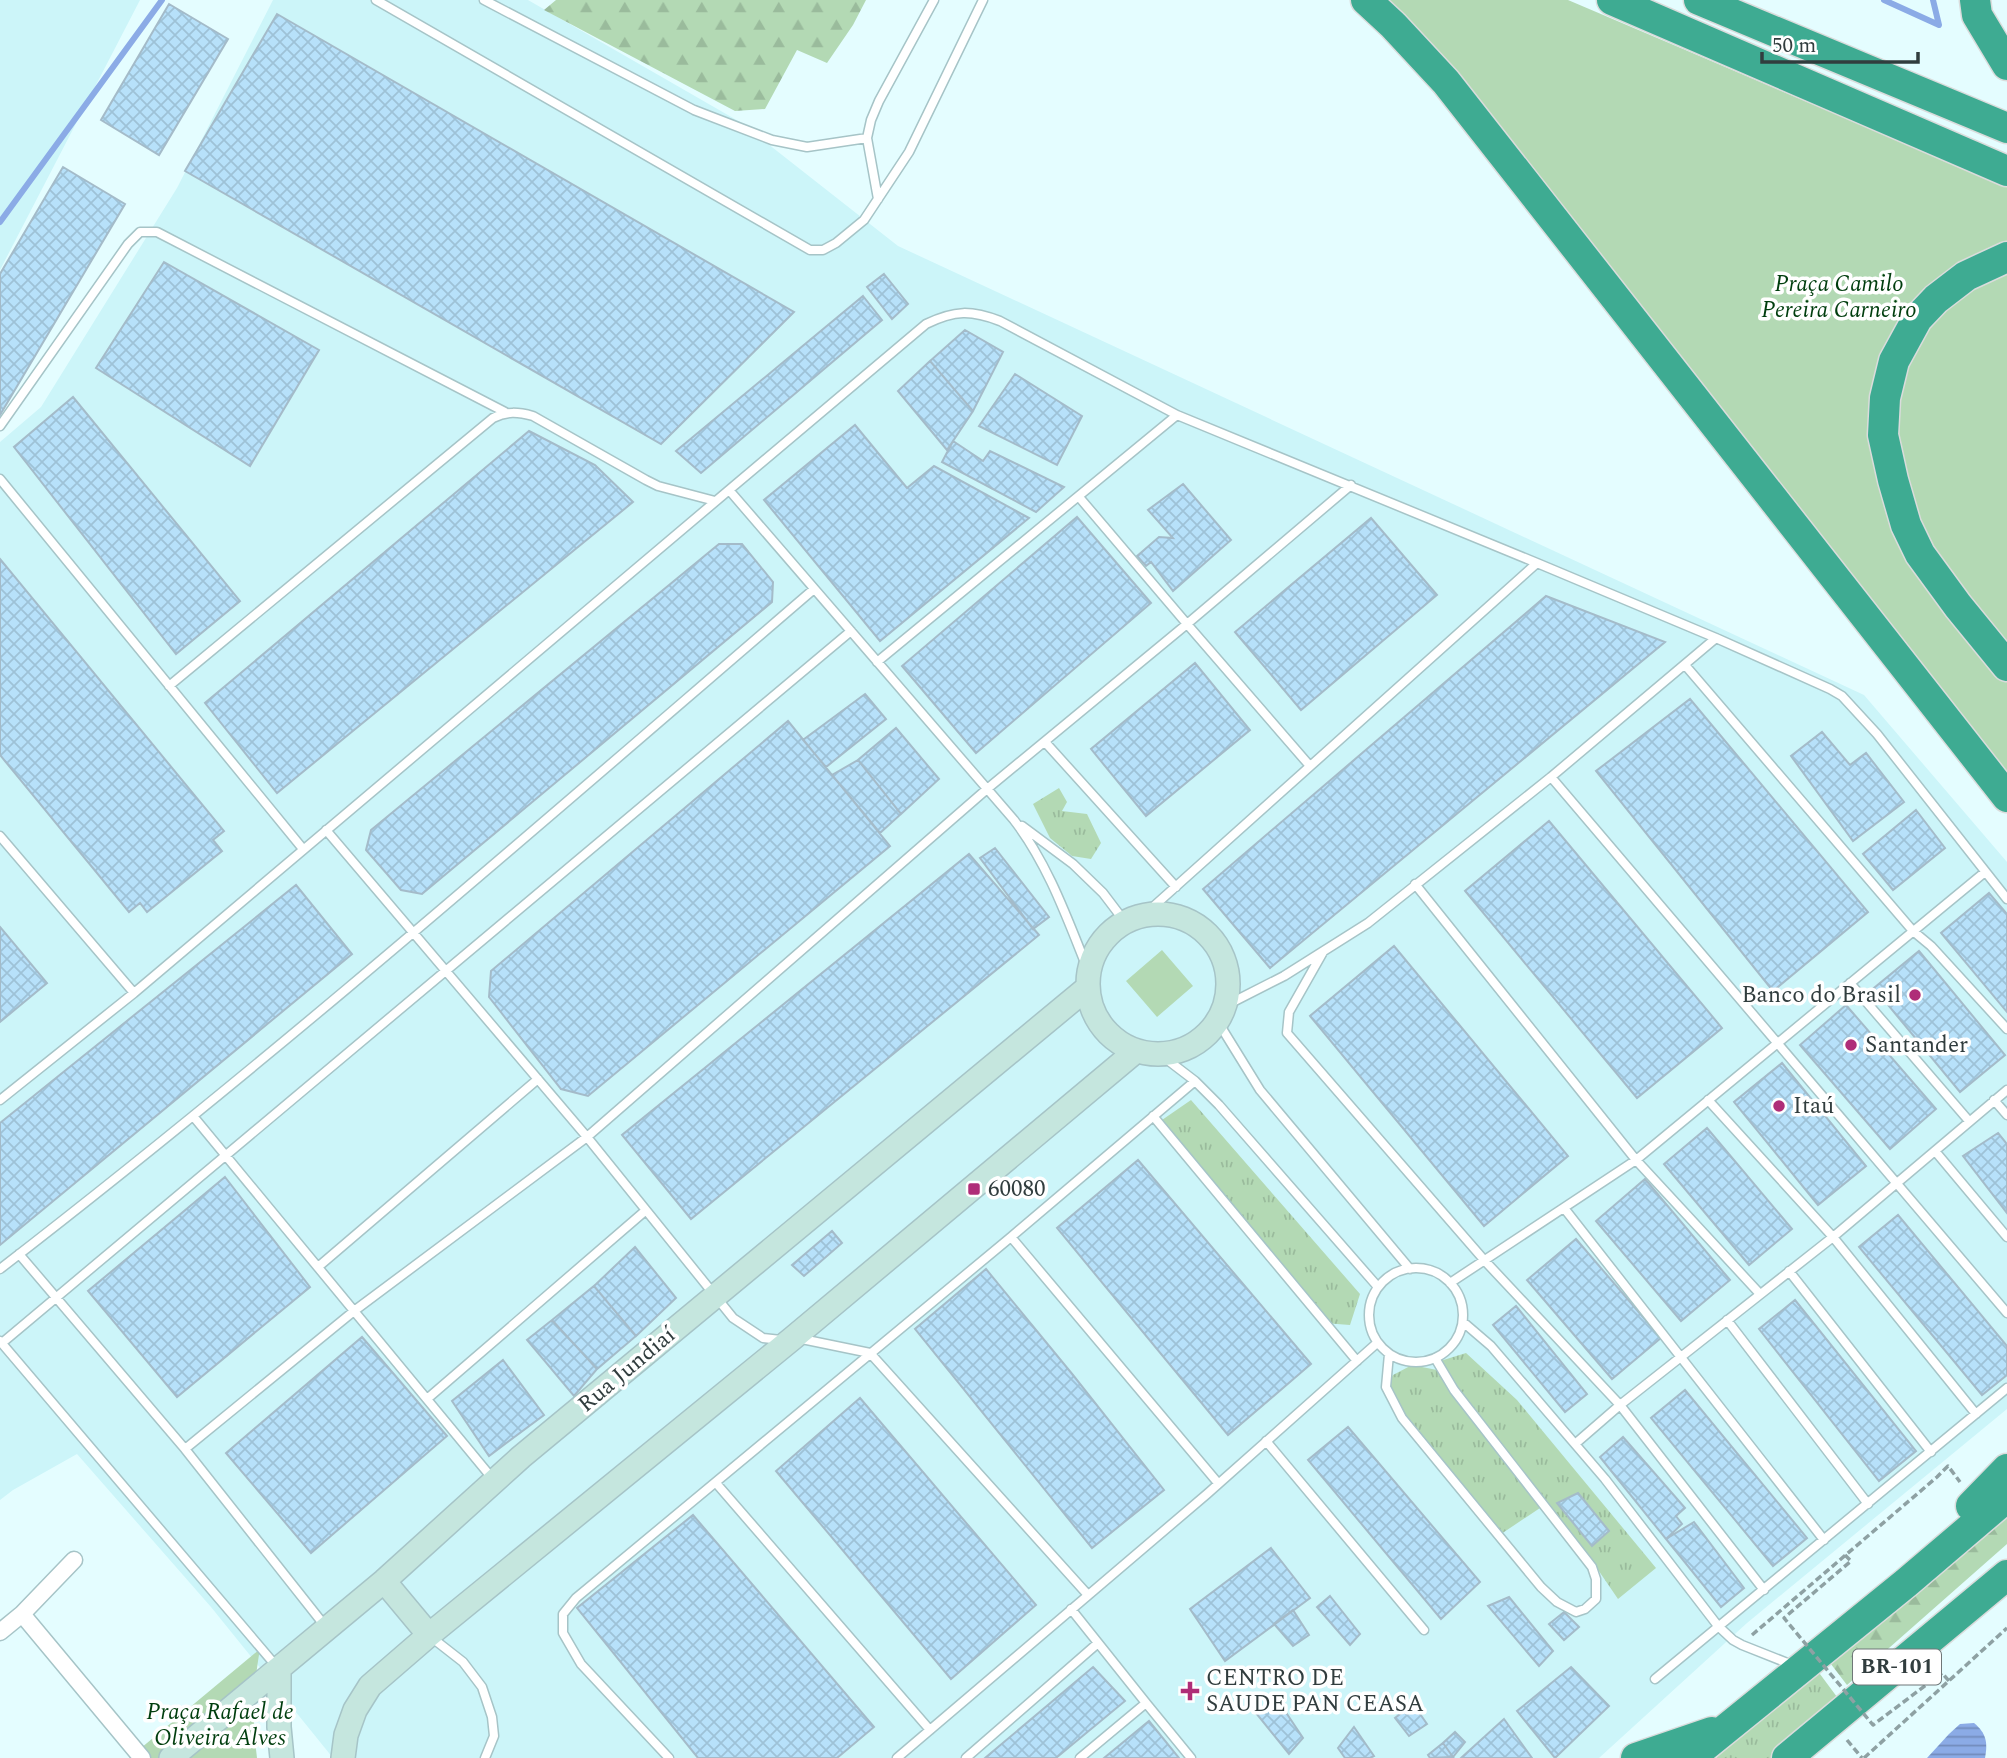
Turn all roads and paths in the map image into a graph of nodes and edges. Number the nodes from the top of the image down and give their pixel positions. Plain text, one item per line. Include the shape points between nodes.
1 (376, 0) edge
2 (484, 0) edge
3 (934, 0) edge
4 (1366, 0) edge
5 (1612, 0) edge
6 (1699, 0) edge
7 (1975, 0) edge
8 (979, 1) edge
9 (2007, 65) edge
10 (2007, 128) edge
11 (867, 138) junction
12 (2007, 172) edge
13 (878, 199) junction
14 (2007, 257) edge
15 (505, 412) junction
16 (1178, 415) junction
17 (0, 426) edge
18 (1, 483) edge
19 (1351, 485) junction
20 (729, 490) junction
21 (1079, 498) junction
22 (715, 501) junction
23 (1537, 563) junction
24 (814, 589) junction
25 (1187, 624) junction
26 (851, 631) junction
27 (1716, 638) junction
28 (877, 662) junction
29 (1685, 664) junction
30 (2007, 666) edge
31 (169, 686) junction
32 (1045, 742) junction
33 (1310, 766) junction
34 (1551, 777) junction
35 (987, 789) junction
36 (2007, 797) edge
37 (1014, 820) junction
38 (326, 830) junction
39 (0, 836) edge
40 (303, 849) junction
41 (1985, 872) junction
42 (1415, 884) junction
43 (1176, 887) junction
44 (2007, 899) edge
45 (1135, 918) junction
46 (1913, 931) junction
47 (414, 933) junction
48 (1323, 952) junction
49 (446, 971) junction
50 (1088, 979) junction
51 (1850, 983) junction
52 (134, 993) junction
53 (1222, 1014) junction
54 (2007, 1029) edge
55 (1777, 1043) junction
56 (1136, 1051) junction
57 (1161, 1055) junction
58 (538, 1079) junction
59 (1195, 1082) junction
60 (2007, 1090) edge
61 (0, 1100) edge
62 (1708, 1100) junction
63 (1994, 1100) junction
64 (2007, 1115) edge
65 (193, 1116) junction
66 (1153, 1116) junction
67 (1969, 1121) junction
68 (587, 1137) junction
69 (1935, 1151) junction
70 (226, 1156) junction
71 (1636, 1160) junction
72 (1898, 1183) junction
73 (1564, 1208) junction
74 (645, 1211) junction
75 (1011, 1237) junction
76 (1833, 1237) junction
77 (2007, 1237) edge
78 (19, 1254) junction
79 (1485, 1261) junction
80 (318, 1267) junction
81 (0, 1269) edge
82 (1410, 1269) junction
83 (1789, 1271) junction
84 (1450, 1283) junction
85 (1378, 1287) junction
86 (1760, 1294) junction
87 (716, 1296) junction
88 (56, 1297) junction
89 (354, 1311) junction
90 (2007, 1313) edge
91 (1727, 1320) junction
92 (1463, 1322) junction
93 (793, 1338) junction
94 (1, 1342) edge
95 (1377, 1343) junction
96 (870, 1353) junction
97 (1389, 1354) junction
98 (1681, 1356) junction
99 (1435, 1358) junction
100 (1357, 1361) junction
101 (2007, 1388) edge
102 (427, 1399) junction
103 (1620, 1405) junction
104 (1976, 1414) junction
105 (1266, 1441) junction
106 (1575, 1444) junction
107 (185, 1450) junction
108 (1931, 1452) junction
109 (2007, 1469) edge
110 (1937, 1477) dead end
111 (494, 1480) junction
112 (716, 1483) junction
113 (1218, 1483) junction
114 (2007, 1497) edge
115 (1868, 1504) junction
116 (1824, 1540) junction
117 (1844, 1555) junction
118 (74, 1560) dead end
119 (2007, 1576) edge
120 (384, 1581) junction
121 (1906, 1583) junction
122 (1764, 1590) junction
123 (1088, 1595) junction
124 (1071, 1609) junction
125 (22, 1614) junction
126 (1718, 1626) junction
127 (326, 1628) junction
128 (2007, 1628) edge
129 (1424, 1630) dead end
130 (0, 1632) edge
131 (1753, 1634) dead end
132 (429, 1635) junction
133 (1098, 1643) junction
134 (1801, 1668) junction
135 (279, 1669) junction
136 (1655, 1679) dead end
137 (1949, 1681) junction
138 (1146, 1703) junction
139 (1735, 1722) junction
140 (930, 1730) junction
141 (142, 1758) edge
142 (172, 1758) edge
143 (282, 1758) edge
144 (343, 1758) edge
145 (485, 1758) edge
146 (669, 1758) edge
147 (898, 1758) edge
148 (966, 1758) edge
149 (1080, 1758) edge
150 (1191, 1758) edge
151 (1636, 1758) edge
152 (1690, 1758) edge
153 (1787, 1758) edge
154 (1864, 1758) edge

1 - 13 lane via 810,250 836,243 864,220
2 - 11 lane via 694,110 772,140 807,147
3 - 11 lane via 878,101
4 - 36 highway via 1446,82
5 - 12 highway
6 - 10 highway
7 - 9 highway via 1977,15
8 - 13 lane via 909,152
11 - 13 lane
14 - 30 highway via 1966,276 1917,319 1894,361 1883,435 1906,524 1920,554
15 - 17 lane via 157,232 140,232
15 - 22 lane via 533,416 658,486
15 - 31 lane
16 - 19 lane
16 - 20 lane via 1000,321 979,313 958,313 926,324
16 - 21 lane
18 - 31 lane
19 - 23 lane
19 - 25 lane
20 - 22 lane
20 - 24 lane
21 - 25 lane
21 - 28 lane
22 - 38 lane
23 - 27 lane
23 - 33 lane
24 - 26 lane
24 - 47 lane
25 - 32 lane
25 - 33 lane
26 - 28 lane
26 - 49 lane
27 - 29 lane
27 - 41 lane via 1842,696
28 - 35 lane
29 - 34 lane
29 - 46 lane
31 - 40 lane
32 - 35 lane
32 - 43 lane
33 - 43 lane
34 - 42 lane
34 - 55 lane
35 - 37 lane
35 - 68 lane
37 - 45 lane
37 - 50 lane via 1049,877
38 - 40 lane
38 - 47 lane
39 - 52 lane
40 - 52 lane
41 - 44 lane
41 - 46 lane
42 - 48 lane
42 - 71 lane
43 - 45 lane
45 - 50 street via 1108,934 1095,951
45 - 53 street via 1169,915 1192,922 1211,938 1223,958 1228,982
46 - 51 lane
46 - 54 lane
47 - 49 lane
47 - 65 lane
48 - 53 lane
48 - 79 lane via 1289,1012 1287,1033
49 - 58 lane
49 - 70 lane
50 - 56 street via 1091,1009 1102,1027 1117,1042
50 - 87 street, Rua Jundiaí
51 - 55 lane
51 - 67 lane
52 - 61 lane
53 - 57 street via 1194,1046
53 - 82 lane via 1260,1090
55 - 62 lane
55 - 72 lane
56 - 57 street
56 - 93 street
57 - 59 lane
58 - 68 lane
58 - 80 lane
59 - 66 lane
59 - 85 lane
60 - 63 lane
62 - 71 lane
62 - 76 lane
63 - 64 lane
63 - 67 lane
65 - 70 lane
65 - 78 lane
66 - 75 lane
66 - 100 lane
67 - 69 lane
68 - 74 lane
68 - 89 lane
69 - 72 lane
69 - 77 lane
70 - 80 lane
70 - 88 lane
71 - 73 lane
71 - 86 lane
72 - 76 lane
72 - 90 lane
73 - 79 lane
73 - 98 lane
74 - 87 lane
74 - 102 lane
75 - 96 lane
75 - 113 lane
76 - 83 lane
76 - 104 lane
78 - 81 lane
78 - 88 lane
79 - 84 lane
79 - 103 lane
80 - 89 lane
82 - 84 lane via 1432,1271
82 - 85 lane via 1390,1275
83 - 86 lane
83 - 108 lane
84 - 92 lane via 1462,1306
85 - 95 lane via 1368,1312
86 - 91 lane
87 - 93 lane via 733,1318 764,1338
87 - 111 street, Rua Jundiaí
88 - 94 lane
88 - 107 lane
89 - 102 lane
89 - 107 lane
91 - 98 lane
91 - 115 lane
92 - 99 lane via 1453,1344
92 - 106 lane via 1491,1346
93 - 96 lane
93 - 132 street
94 - 135 lane
95 - 97 lane
95 - 100 lane
96 - 112 lane
96 - 123 lane
97 - 99 lane via 1419,1363
97 - 99 lane via 1386,1387 1402,1418 1541,1587 1576,1612 1585,1609 1596,1600 1592,1567 1454,1390
98 - 103 lane
98 - 116 lane
100 - 105 lane
101 - 104 lane
102 - 111 lane
103 - 106 lane
103 - 122 lane
104 - 108 lane
105 - 113 lane
105 - 129 lane
106 - 126 lane
107 - 127 lane
108 - 115 lane
109 - 121 highway
110 - 117 path
111 - 120 street, Rua Jundiaí
112 - 140 lane
112 - 146 lane via 576,1598 563,1614 563,1633 580,1664
113 - 123 lane
114 - 121 highway, BR-101
115 - 116 lane
116 - 122 lane
117 - 131 path
117 - 137 path, bridge via 1850,1561 1784,1618 1873,1725 1942,1673
118 - 125 street
119 - 153 highway, BR-101
120 - 127 street, Rua Jundiaí
120 - 132 street
121 - 134 highway, BR-101
122 - 126 lane
123 - 124 lane
124 - 133 lane
124 - 140 lane
125 - 130 street
125 - 141 street
126 - 134 lane via 1742,1645
126 - 136 lane
127 - 135 street, Rua Jundiaí
128 - 137 path
132 - 144 street via 370,1686 355,1710
132 - 145 lane via 463,1662 482,1687 494,1735
133 - 138 lane
133 - 148 lane
134 - 139 highway, BR-101
135 - 142 street, Rua Jundiaí
135 - 143 street
137 - 154 path
138 - 149 lane
138 - 150 lane
139 - 151 highway
139 - 152 highway, BR-101
140 - 147 lane

